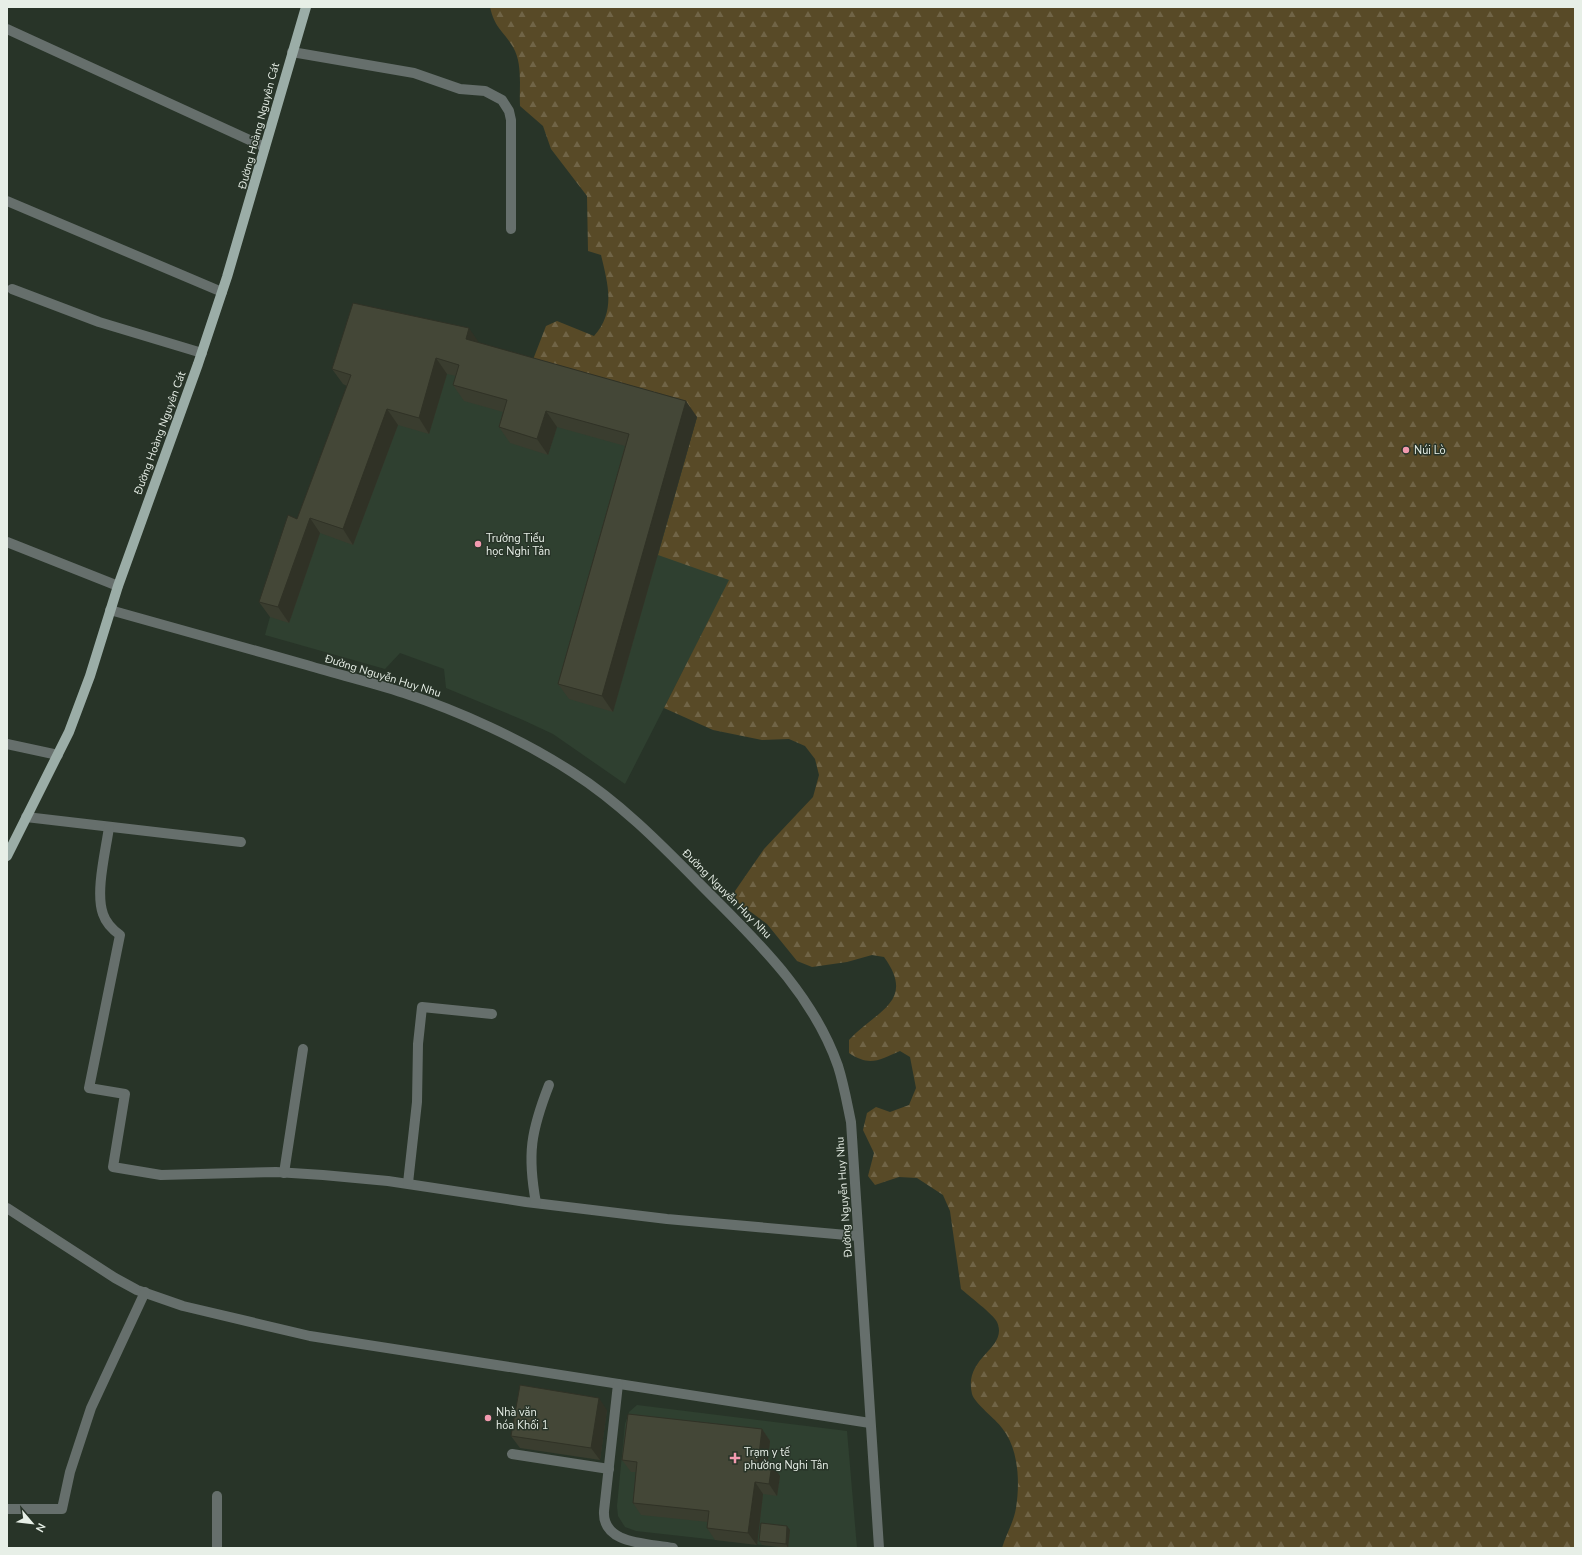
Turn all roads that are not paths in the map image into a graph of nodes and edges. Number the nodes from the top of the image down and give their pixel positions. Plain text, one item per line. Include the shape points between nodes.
1 (306, 7) edge
2 (7, 29) edge
3 (292, 52) junction
4 (265, 147) junction
5 (7, 201) edge
6 (511, 229) dead end
7 (12, 289) dead end
8 (222, 292) junction
9 (202, 353) junction
10 (7, 542) edge
11 (118, 586) junction
12 (110, 610) junction
13 (7, 744) edge
14 (58, 755) junction
15 (26, 817) junction
16 (109, 827) junction
17 (241, 842) dead end
18 (7, 856) edge
19 (492, 1014) dead end
20 (303, 1049) dead end
21 (549, 1085) dead end
22 (284, 1172) junction
23 (408, 1183) junction
24 (536, 1203) junction
25 (7, 1208) edge
26 (858, 1236) junction
27 (145, 1292) junction
28 (618, 1384) junction
29 (870, 1423) junction
30 (512, 1454) edge
31 (609, 1468) junction
32 (217, 1496) dead end
33 (7, 1509) edge
34 (218, 1548) edge
35 (673, 1548) edge
36 (879, 1548) edge

1 - 3 main road, Đường Hoàng Nguyên Cát
2 - 4 street
3 - 4 main road, Đường Hoàng Nguyên Cát
3 - 6 street via 414,73 460,89 485,91 502,100 511,120
4 - 8 main road, Đường Hoàng Nguyên Cát
5 - 8 street
7 - 9 street via 100,322
8 - 9 main road, Đường Hoàng Nguyên Cát
9 - 11 main road, Đường Hoàng Nguyên Cát
10 - 11 street
11 - 12 main road, Đường Hoàng Nguyên Cát
12 - 14 main road, Đường Hoàng Nguyên Cát via 90,676
12 - 26 street, Đường Nguyễn Huy Nhu via 402,692 444,708 535,751 572,771 602,793 663,847 759,943 784,972 806,1004 837,1065 845,1092 851,1122
13 - 14 street
14 - 15 main road, Đường Hoàng Nguyên Cát
15 - 16 street
15 - 18 main road, Đường Hoàng Nguyên Cát
16 - 17 street
16 - 22 street via 101,898 102,912 106,921 120,935 89,1088 125,1094 113,1167 161,1175
19 - 23 street via 422,1007 418,1044 417,1102
20 - 22 street
21 - 24 street via 536,1118 533,1136 532,1179
22 - 23 street
23 - 24 street
24 - 26 street via 667,1219
25 - 27 street via 115,1278
26 - 29 street, Đường Nguyễn Huy Nhu
27 - 28 street via 183,1306 310,1336
27 - 33 street via 91,1408 70,1472 62,1509
28 - 29 street
28 - 31 street
29 - 36 street, Đường Nguyễn Huy Nhu
30 - 31 street
31 - 35 street via 604,1518 609,1531 617,1537
32 - 34 street

